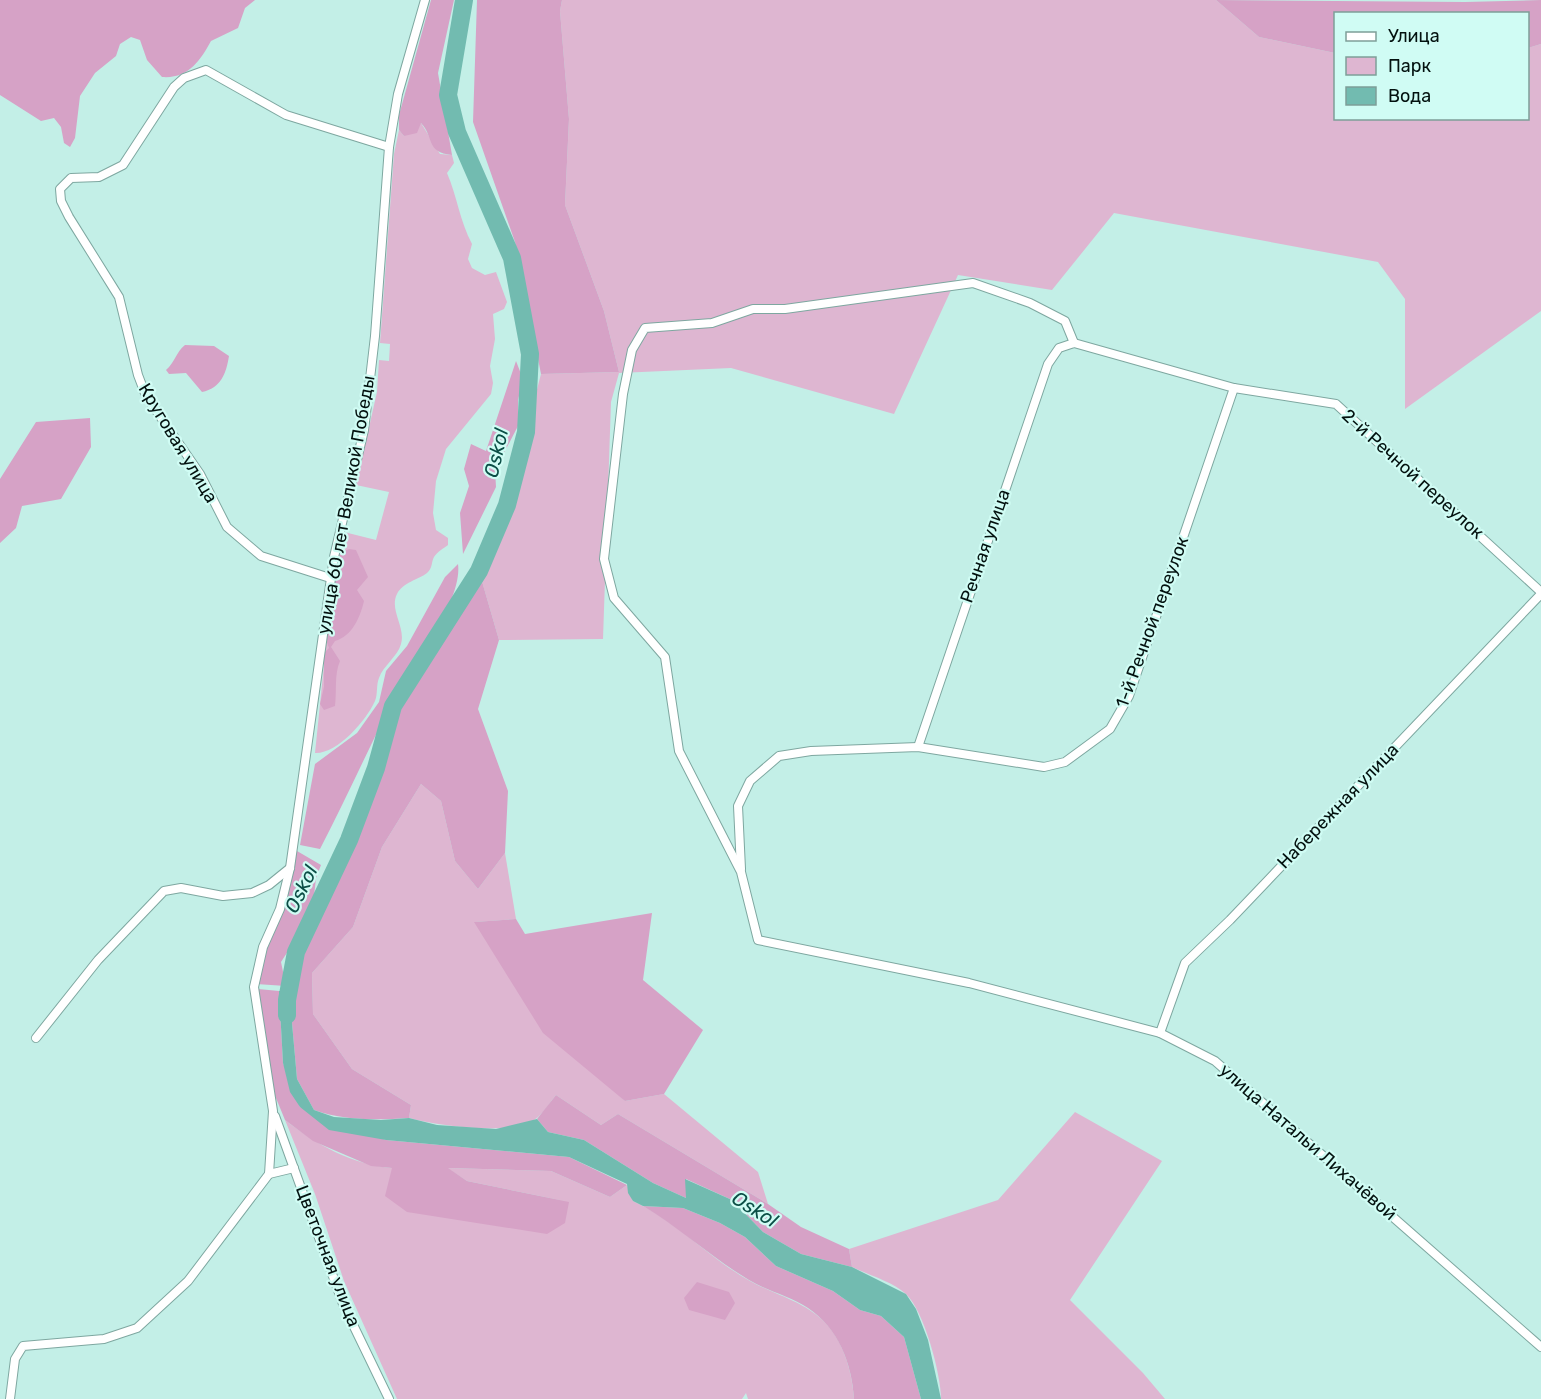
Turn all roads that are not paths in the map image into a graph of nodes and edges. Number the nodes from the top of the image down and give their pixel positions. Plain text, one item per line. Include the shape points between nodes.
1 (425, 0) edge
2 (388, 147) junction
3 (1074, 343) junction
4 (1234, 388) junction
5 (330, 578) junction
6 (1541, 593) edge
7 (918, 747) junction
8 (290, 868) junction
9 (741, 873) junction
10 (1160, 1033) junction
11 (36, 1038) dead end
12 (273, 1111) junction
13 (294, 1168) junction
14 (269, 1174) junction
15 (1541, 1347) edge
16 (10, 1399) edge
17 (388, 1399) edge

1 - 2 street, улица 60 лет Великой Победы via 398,94
2 - 5 street, улица 60 лет Великой Победы via 375,336 364,430
2 - 5 street, Круговая улица via 286,115 206,70 184,78 174,87 123,165 99,177 71,178 60,189 69,217 119,297 146,396 200,474 227,526 261,556
3 - 4 street, 2-й Речной переулок
3 - 7 street, Речная улица via 1059,348 1048,364
3 - 9 street via 1065,321 1030,303 974,283 785,309 753,309 712,323 645,328 632,350 622,393 604,559 614,598 665,657 679,751
4 - 6 street, 2-й Речной переулок via 1336,404
4 - 7 street, 1-й Речной переулок via 1129,696 1110,729 1065,762 1044,767
5 - 8 street, улица 60 лет Великой Победы
6 - 10 street, Набережная улица via 1185,963
7 - 9 street, 1-й Речной переулок via 779,756 750,781 738,806
8 - 11 street via 252,893 223,896 181,888 164,891 98,960
8 - 12 street, улица 60 лет Великой Победы via 254,987
9 - 10 street, улица Натальи Лихачёвой via 758,940 969,984
10 - 15 street, улица Натальи Лихачёвой via 1215,1061
12 - 13 street, Цветочная улица
12 - 14 street, улица 60 лет Великой Победы
13 - 14 street
13 - 17 street, Цветочная улица via 343,1304
14 - 16 street via 188,1281 136,1328 104,1339 23,1346 15,1359

